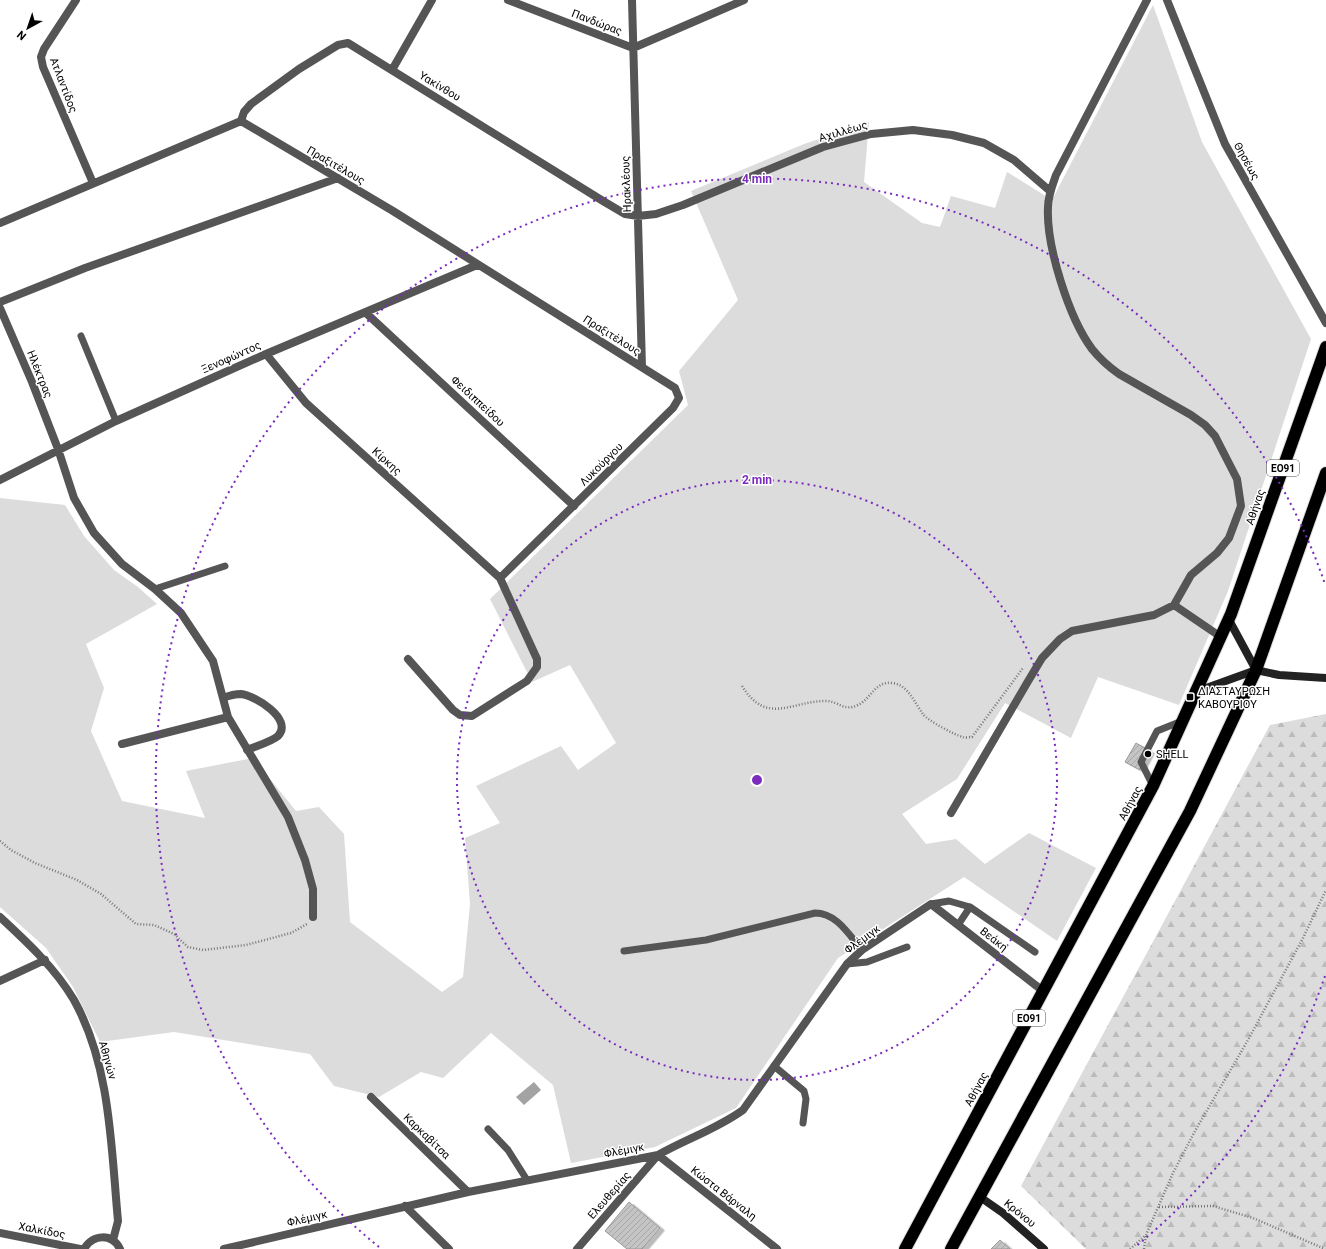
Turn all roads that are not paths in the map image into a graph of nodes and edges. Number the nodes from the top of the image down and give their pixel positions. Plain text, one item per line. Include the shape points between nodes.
1 (76, 0) edge
2 (432, 0) edge
3 (508, 0) edge
4 (632, 0) edge
5 (744, 0) edge
6 (1147, 0) edge
7 (1167, 0) edge
8 (633, 48) junction
9 (392, 70) junction
10 (241, 121) junction
11 (338, 178) junction
12 (93, 183) junction
13 (1050, 191) junction
14 (638, 216) junction
15 (0, 223) edge
16 (477, 264) junction
17 (0, 302) edge
18 (0, 308) edge
19 (366, 313) junction
20 (1326, 323) edge
21 (81, 336) dead end
22 (1326, 347) edge
23 (266, 354) junction
24 (642, 366) junction
25 (116, 421) junction
26 (58, 449) junction
27 (1326, 473) edge
28 (0, 480) edge
29 (574, 506) junction
30 (225, 566) dead end
31 (500, 578) junction
32 (154, 589) junction
33 (1174, 606) junction
34 (1229, 620) junction
35 (1221, 637) junction
36 (408, 659) dead end
37 (1256, 670) junction
38 (1326, 678) edge
39 (1198, 692) junction
40 (223, 698) junction
41 (228, 717) junction
42 (1184, 721) junction
43 (122, 744) dead end
44 (247, 750) junction
45 (1153, 786) junction
46 (951, 813) dead end
47 (931, 904) junction
48 (970, 907) junction
49 (0, 916) edge
50 (313, 917) road end
51 (958, 925) junction
52 (907, 948) dead end
53 (862, 950) junction
54 (624, 951) dead end
55 (1035, 952) dead end
56 (45, 960) junction
57 (846, 964) junction
58 (0, 981) edge
59 (1044, 991) junction
60 (774, 1066) junction
61 (371, 1097) dead end
62 (803, 1123) dead end
63 (488, 1129) dead end
64 (658, 1155) junction
65 (527, 1180) junction
66 (468, 1192) junction
67 (980, 1197) junction
68 (405, 1206) junction
69 (0, 1233) edge
70 (113, 1240) junction
71 (80, 1249) edge
72 (84, 1249) edge
73 (120, 1249) edge
74 (224, 1249) edge
75 (449, 1249) edge
76 (577, 1249) edge
77 (776, 1249) edge
78 (905, 1249) edge
79 (951, 1249) edge
80 (1044, 1249) edge

1 - 12 street, Ατλαντίδος via 41,57
2 - 9 street
3 - 8 street, Πανδώρας
4 - 8 street, Ηρακλέους
5 - 8 street
6 - 13 street
7 - 20 street, Θησέως via 1225,144
8 - 14 street, Ηρακλέους
9 - 10 street, Υακίνθου via 355,46 348,43 338,45 299,69 251,104
9 - 14 street, Υακίνθου via 603,201 625,214
10 - 11 street, Πραξιτέλους
10 - 12 street
11 - 16 street, Πραξιτέλους
11 - 17 street via 86,268
12 - 15 street
13 - 14 street, Αχιλλέως via 1014,160 984,143 952,135 913,130 871,134 823,147 683,205 656,214
13 - 33 street via 1048,225 1058,270 1071,311 1091,348 1119,374 1205,425 1215,436 1237,479 1241,506 1229,538 1217,553 1191,575
14 - 24 street, Ηρακλέους
16 - 19 street, Ξενοφώντος
16 - 24 street, Πραξιτέλους
18 - 26 street, Ηλέκτρας
19 - 23 street, Ξενοφώντος
19 - 29 street, Φειδιππείδου
21 - 25 lane
22 - 34 highway, Αθήνας / ΕΟ91
23 - 25 street, Ξενοφώντος
23 - 31 street, Κίρκης via 306,403
24 - 29 street, Λυκούργου via 675,388 679,398
25 - 26 street, Ξενοφώντος
26 - 28 street, Ξενοφώντος
26 - 32 street, Ηλέκτρας via 74,498 94,533 122,564
27 - 37 highway
29 - 31 street, Λυκούργου
30 - 32 lane
31 - 36 street via 538,659 537,667 527,681 472,716 466,717 453,710
32 - 40 street, Ηλέκτρας via 181,614 213,661
33 - 35 street
33 - 46 street via 1154,615 1072,631 1060,639 1042,658
34 - 35 highway, Αθήνας / ΕΟ91
34 - 37 street
35 - 39 highway, Αθήνας / ΕΟ91
37 - 38 street via 1279,675
37 - 39 street
37 - 67 highway via 1190,811
39 - 42 highway, Αθήνας / ΕΟ91
40 - 41 street, Ηλέκτρας
40 - 44 street via 240,694 249,696 268,707 279,718 281,723 277,737
41 - 43 street
41 - 44 street, Ηλέκτρας
42 - 45 highway, Αθήνας / ΕΟ91
42 - 45 lane via 1157,731 1141,762
44 - 50 street, Ηλέκτρας via 288,817 305,860 313,889
45 - 59 highway, Αθήνας / ΕΟ91
47 - 48 lane via 949,901
47 - 51 street, Βεάκη
47 - 53 street, Φλέμιγκ
48 - 51 lane
48 - 55 lane
49 - 56 street, Αθηνών
51 - 59 street, Βεάκη
52 - 57 lane via 867,962
53 - 54 lane via 832,917 815,913 706,940
53 - 57 street, Φλέμιγκ
56 - 58 street
56 - 70 street, Αθηνών via 74,1000 91,1038 104,1080 118,1222
57 - 60 street, Φλέμιγκ
59 - 78 highway, Αθήνας / ΕΟ91
60 - 62 lane via 804,1091 806,1099
60 - 64 street, Φλέμιγκ via 743,1110
61 - 66 street, Καρκαβίτσα
63 - 65 lane via 508,1150
64 - 65 street, Φλέμιγκ
64 - 76 street, Ελευθερίας
64 - 77 street, Κώστα Βάρναλη
65 - 66 street, Φλέμιγκ
66 - 68 street, Φλέμιγκ
67 - 79 highway
67 - 80 street, Κρόνου
68 - 74 street, Φλέμιγκ
68 - 75 street
69 - 71 street, Χαλκίδος
70 - 72 street via 100,1237 93,1239
70 - 73 street

